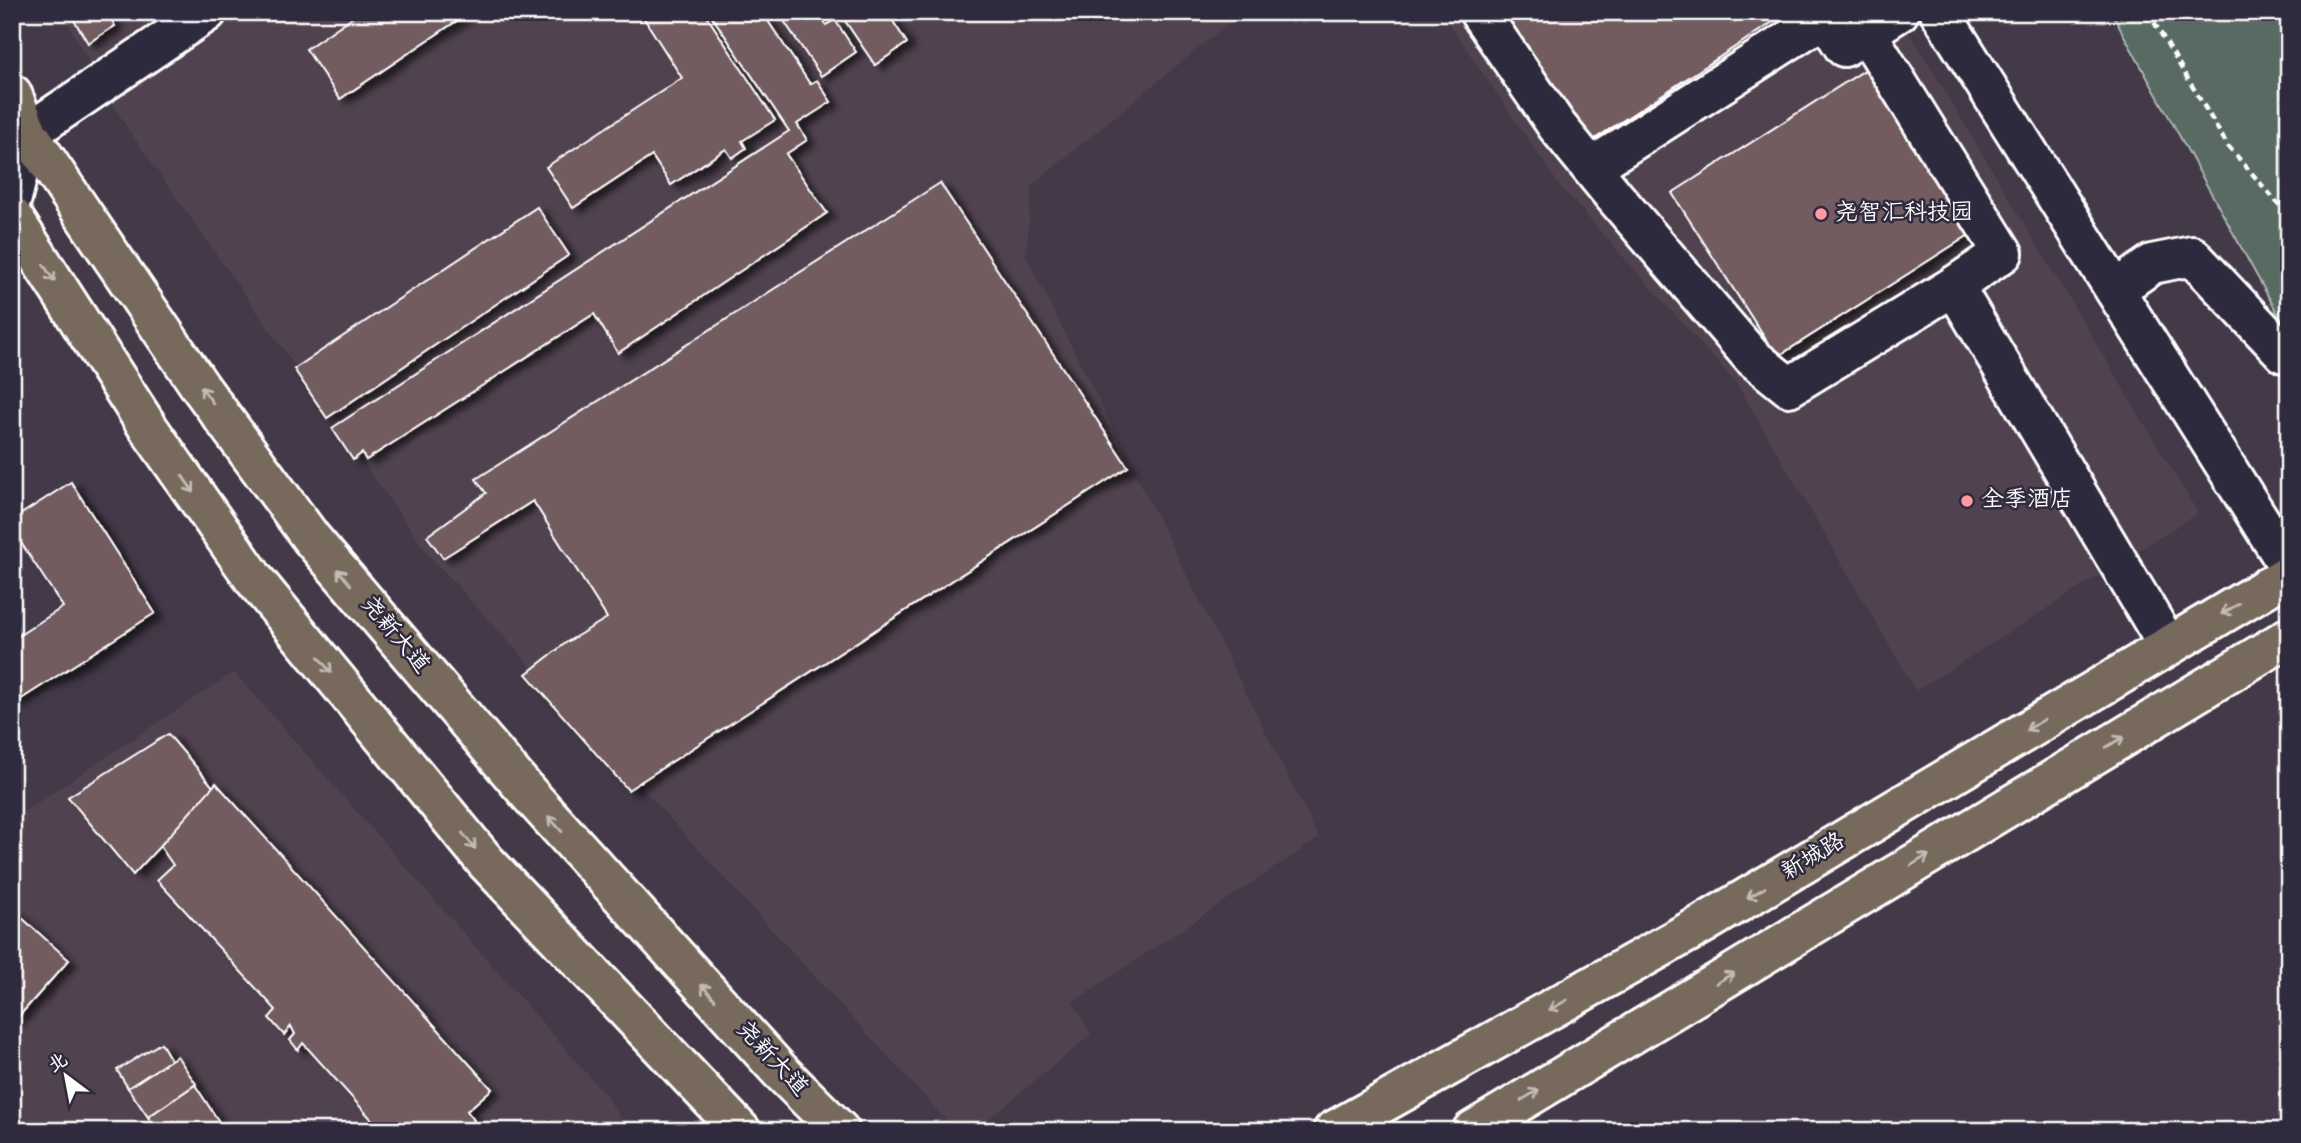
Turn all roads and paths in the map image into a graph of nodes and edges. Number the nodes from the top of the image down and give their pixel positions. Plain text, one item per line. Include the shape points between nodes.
1 (207, 12) edge
2 (1479, 12) edge
3 (1899, 12) edge
4 (1940, 12) edge
5 (2148, 12) edge
6 (1825, 15) edge
7 (1866, 32) junction
8 (12, 94) edge
9 (28, 133) junction
10 (1592, 167) junction
11 (12, 198) edge
12 (12, 216) edge
13 (2289, 216) edge
14 (1954, 286) junction
15 (2116, 290) junction
16 (2289, 353) edge
17 (2289, 567) edge
18 (2289, 574) edge
19 (2289, 637) edge
20 (2168, 646) junction
21 (741, 1131) edge
22 (839, 1131) edge
23 (1333, 1131) edge
24 (1472, 1131) edge

1 - 9 lane
2 - 10 lane via 1557,126
3 - 7 lane
4 - 15 lane
5 - 13 path via 2228,146
6 - 7 lane via 1844,47
6 - 10 lane
7 - 14 lane via 2003,253
8 - 9 main road, 尧新大道
9 - 11 lane
22 -> 9 main road, 尧新大道 via 529,794 310,537 201,388
10 - 14 lane via 1752,357 1788,387
12 -> 21 main road via 147,426 254,579 486,862
14 - 20 lane
15 - 16 lane via 2152,264 2192,256 2284,353
15 - 17 lane
18 -> 20 main road, 新城路
24 -> 19 main road
20 -> 23 main road, 新城路 via 1703,924

